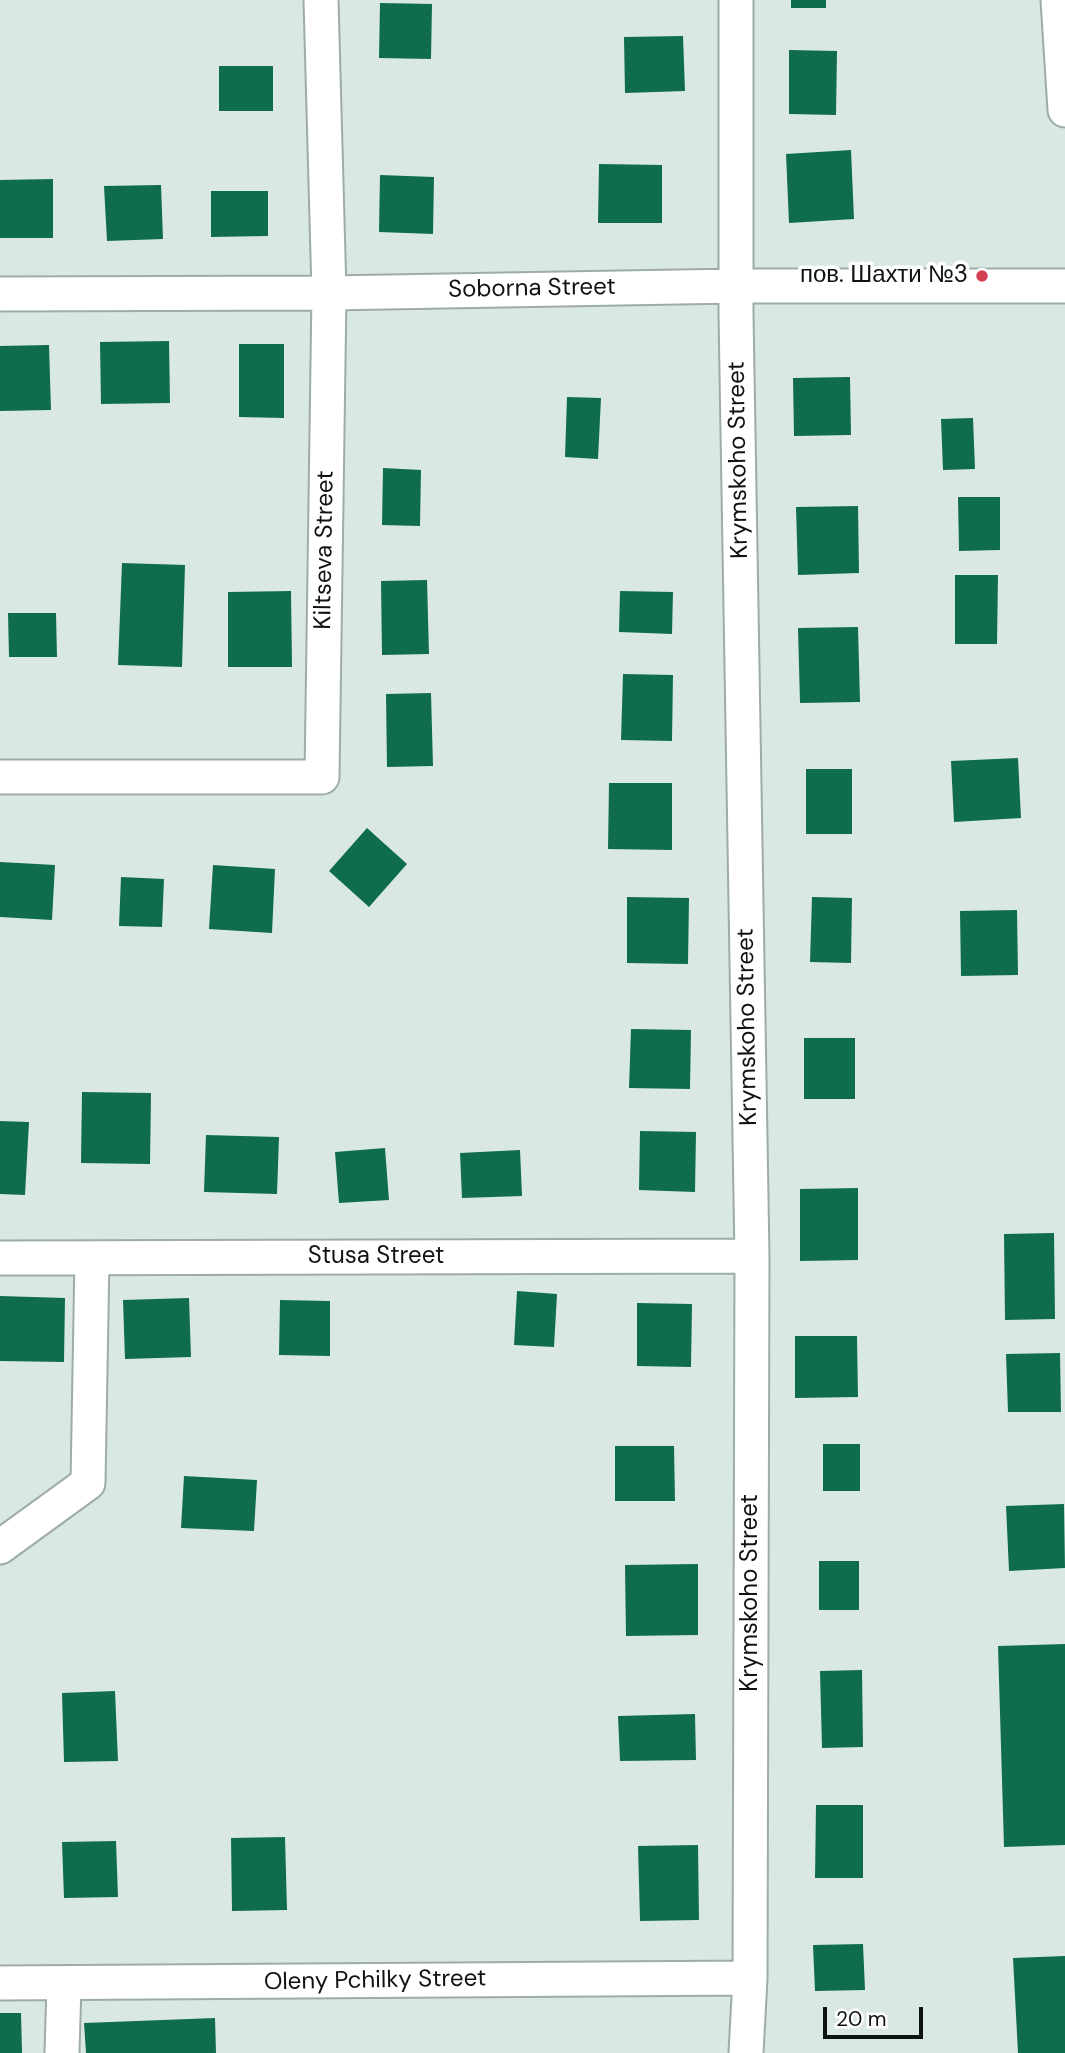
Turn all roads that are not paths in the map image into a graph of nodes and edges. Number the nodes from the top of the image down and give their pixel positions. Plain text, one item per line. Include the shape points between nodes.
1 (321, 0) edge
2 (736, 0) edge
3 (1058, 0) edge
4 (1065, 110) edge
5 (736, 286) junction
6 (1065, 286) edge
7 (329, 293) junction
8 (0, 294) edge
9 (0, 777) edge
10 (752, 1256) junction
11 (0, 1258) edge
12 (92, 1258) junction
13 (0, 1547) edge
14 (750, 1978) junction
15 (0, 1983) edge
16 (64, 1984) junction
17 (62, 2053) edge
18 (747, 2053) edge

1 - 7 street, Kiltseva Street
2 - 5 street, Krymskoho Street
3 - 4 street
5 - 6 street, Soborna Street
5 - 7 street, Soborna Street
5 - 10 street, Krymskoho Street
7 - 8 street, Soborna Street
7 - 9 street, Kiltseva Street via 322,777
10 - 12 street, Stusa Street
10 - 14 street, Krymskoho Street
11 - 12 street, Stusa Street
12 - 13 street via 88,1483
14 - 16 street, Oleny Pchilky Street
14 - 18 street, Krymskoho Street
15 - 16 street, Oleny Pchilky Street
16 - 17 street

